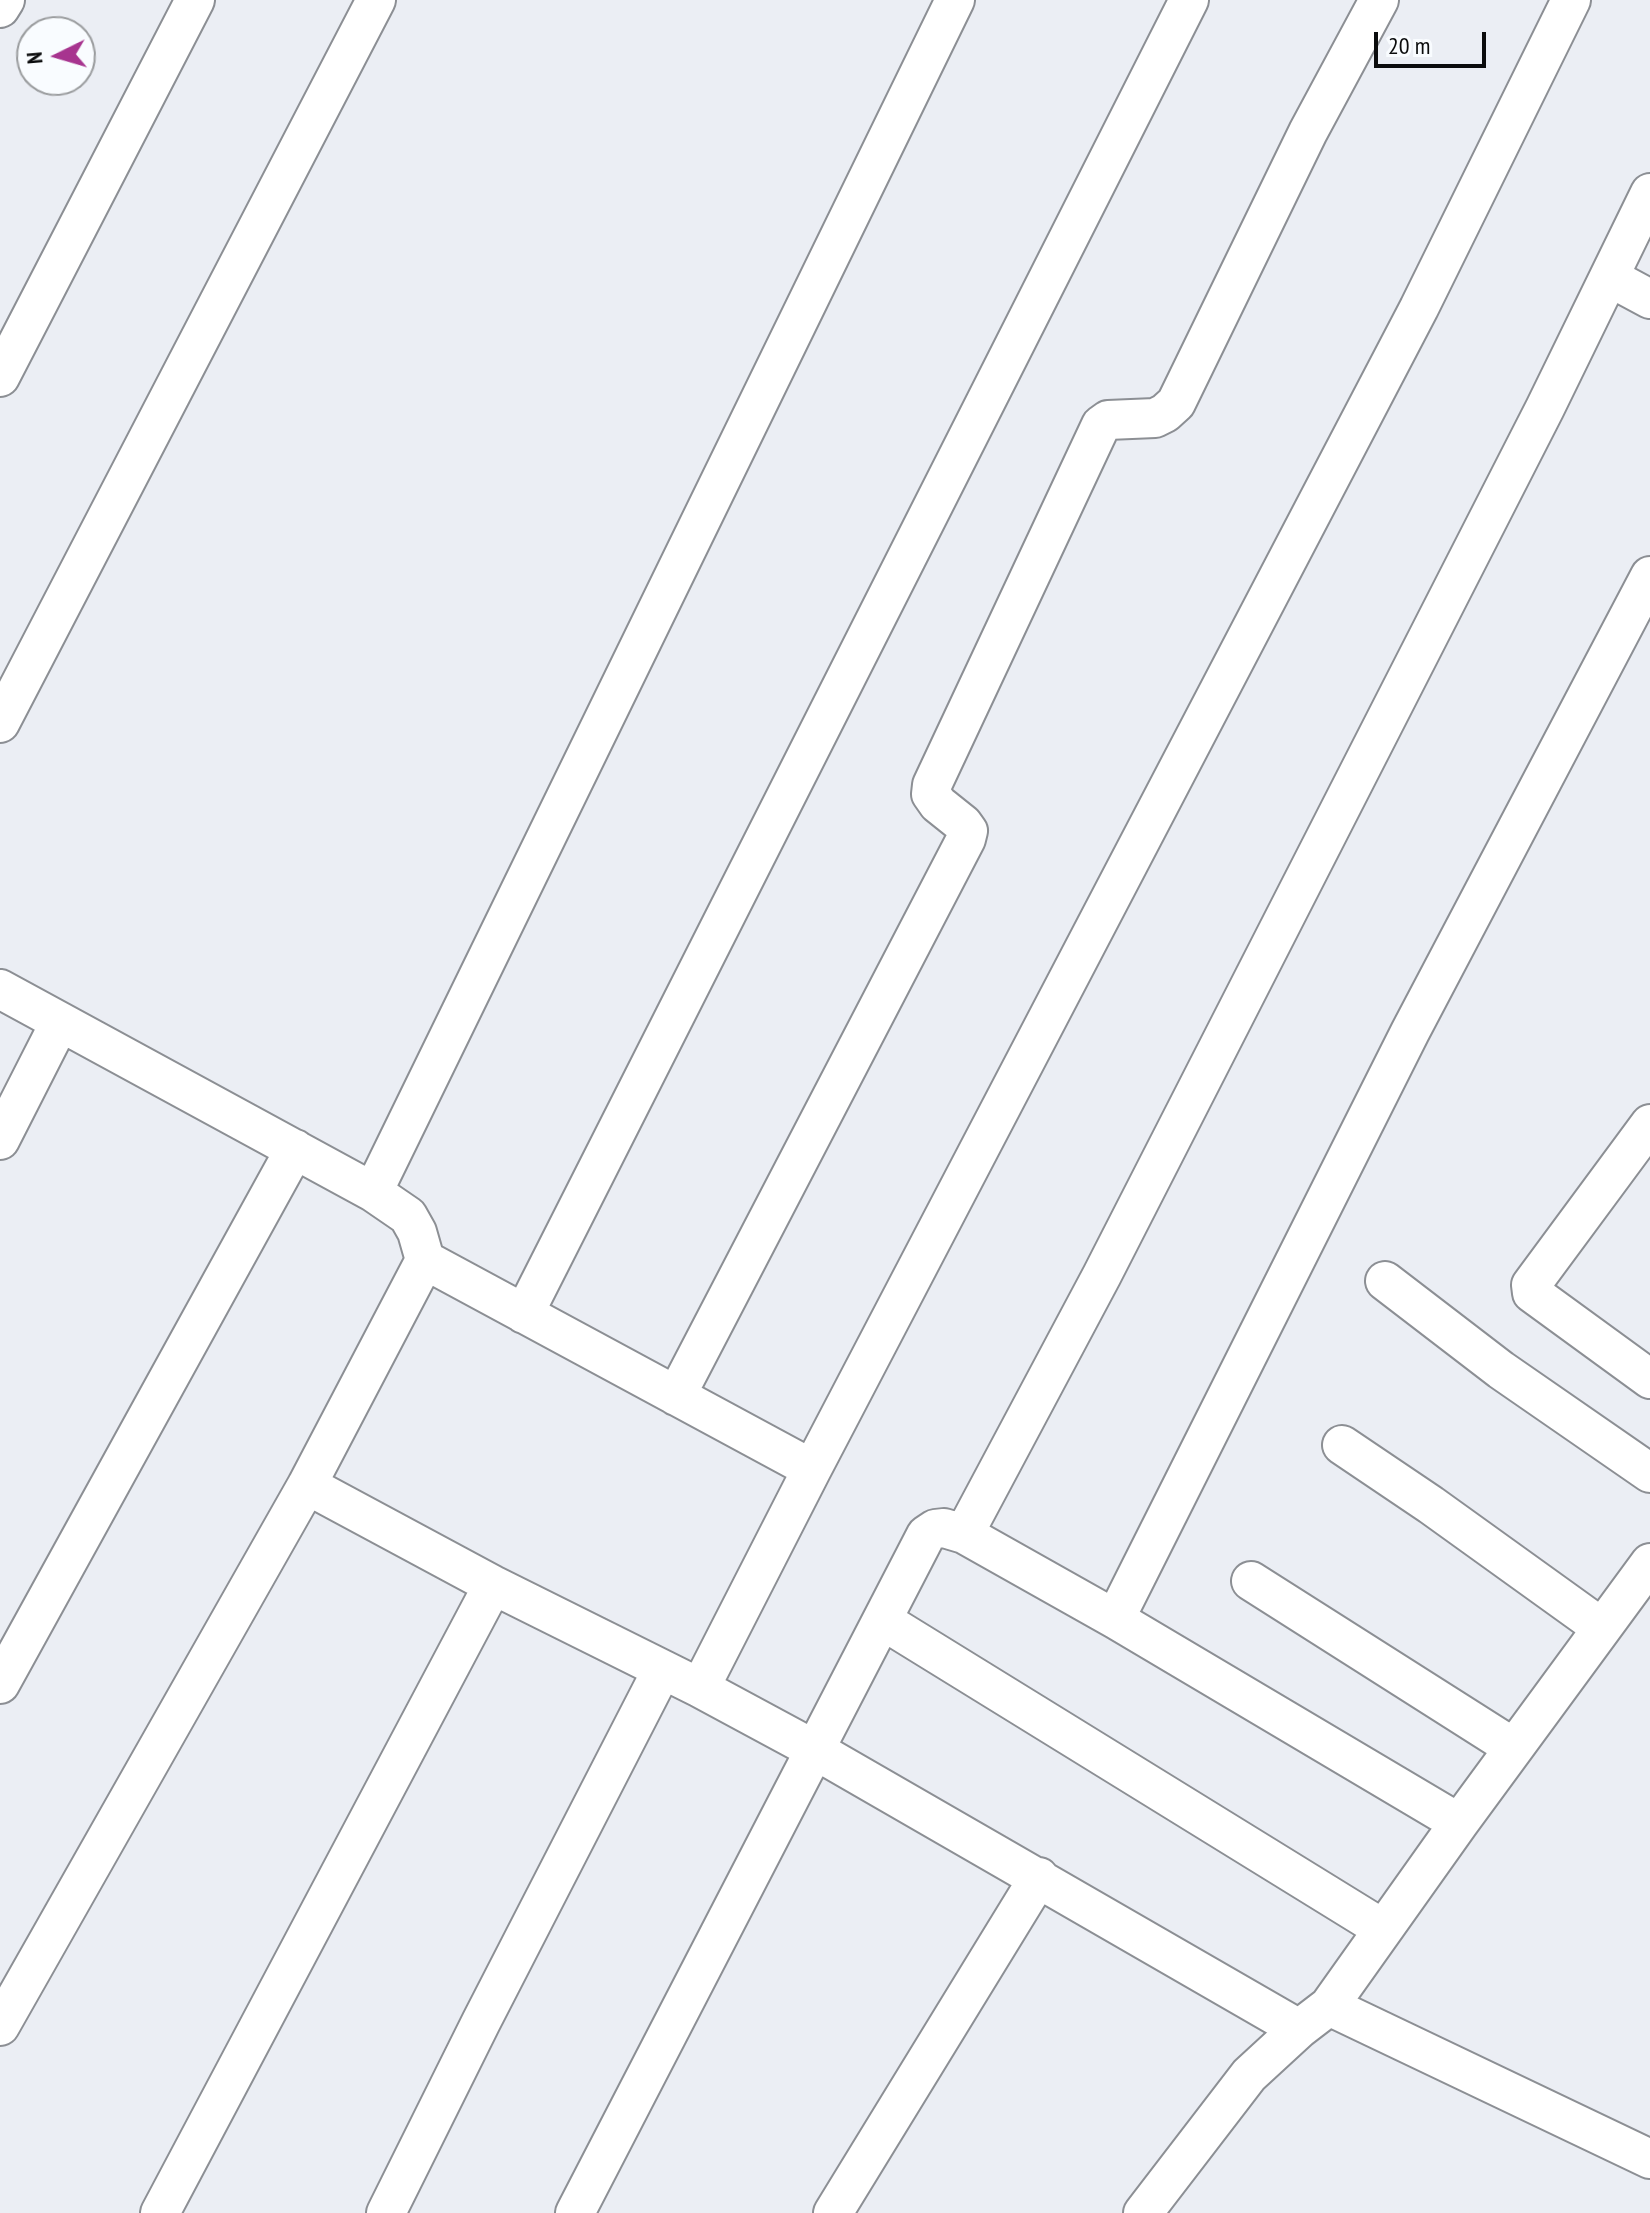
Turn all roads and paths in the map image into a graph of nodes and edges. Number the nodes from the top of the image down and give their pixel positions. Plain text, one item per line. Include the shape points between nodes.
1 (5, 0) edge
2 (195, 0) edge
3 (376, 0) edge
4 (955, 0) edge
5 (1189, 0) edge
6 (1379, 0) edge
7 (1571, 0) edge
8 (0, 8) edge
9 (1650, 193) edge
10 (1609, 277) junction
11 (1650, 299) edge
12 (0, 377) edge
13 (1650, 576) edge
14 (0, 723) edge
15 (0, 989) edge
16 (60, 1022) junction
17 (1650, 1124) edge
18 (0, 1140) edge
19 (295, 1149) junction
20 (373, 1192) junction
21 (425, 1260) junction
22 (1385, 1281) dead end
23 (524, 1314) junction
24 (1650, 1379) edge
25 (676, 1396) junction
26 (1342, 1445) dead end
27 (812, 1469) junction
28 (1650, 1473) edge
29 (307, 1485) junction
30 (964, 1534) junction
31 (1650, 1563) edge
32 (1251, 1581) dead end
33 (493, 1585) junction
34 (1115, 1619) junction
35 (882, 1620) junction
36 (1602, 1628) junction
37 (662, 1670) junction
38 (0, 1684) edge
39 (700, 1688) junction
40 (1514, 1748) junction
41 (815, 1750) junction
42 (1459, 1823) junction
43 (1039, 1877) junction
44 (1383, 1929) junction
45 (1329, 2006) junction
46 (0, 2026) edge
47 (1299, 2029) junction
48 (1650, 2159) edge
49 (160, 2213) edge
50 (386, 2213) edge
51 (575, 2213) edge
52 (833, 2213) edge
53 (1143, 2213) edge

1 - 8 street
2 - 12 street
3 - 14 street
4 - 20 street
5 - 23 street
6 - 25 street via 1308,132 1176,403 1155,418 1108,420 1101,425 932,785 938,804 968,831 966,839
7 - 27 street via 1419,308
9 - 10 street
10 - 11 street
10 - 30 street via 1109,1261
13 - 34 street via 1410,1032
15 - 16 street
16 - 18 street
16 - 19 street
17 - 24 street via 1531,1285 1532,1293
19 - 20 street
19 - 38 street
20 - 21 street via 408,1216
21 - 23 street
21 - 29 street
22 - 28 street via 1501,1370
23 - 25 street
25 - 27 street
26 - 36 street
27 - 39 street
29 - 33 street
29 - 46 street
30 - 34 street
30 - 35 street via 944,1528 926,1535
31 - 36 street
32 - 40 street
33 - 37 street
33 - 49 street
34 - 42 street
35 - 41 street
35 - 44 street
36 - 40 street
37 - 39 street
37 - 50 street
39 - 41 street
40 - 42 street
41 - 43 street
41 - 51 street
42 - 44 street
43 - 47 street
43 - 52 street
44 - 45 street
45 - 47 street
45 - 48 street
47 - 53 street via 1249,2075

